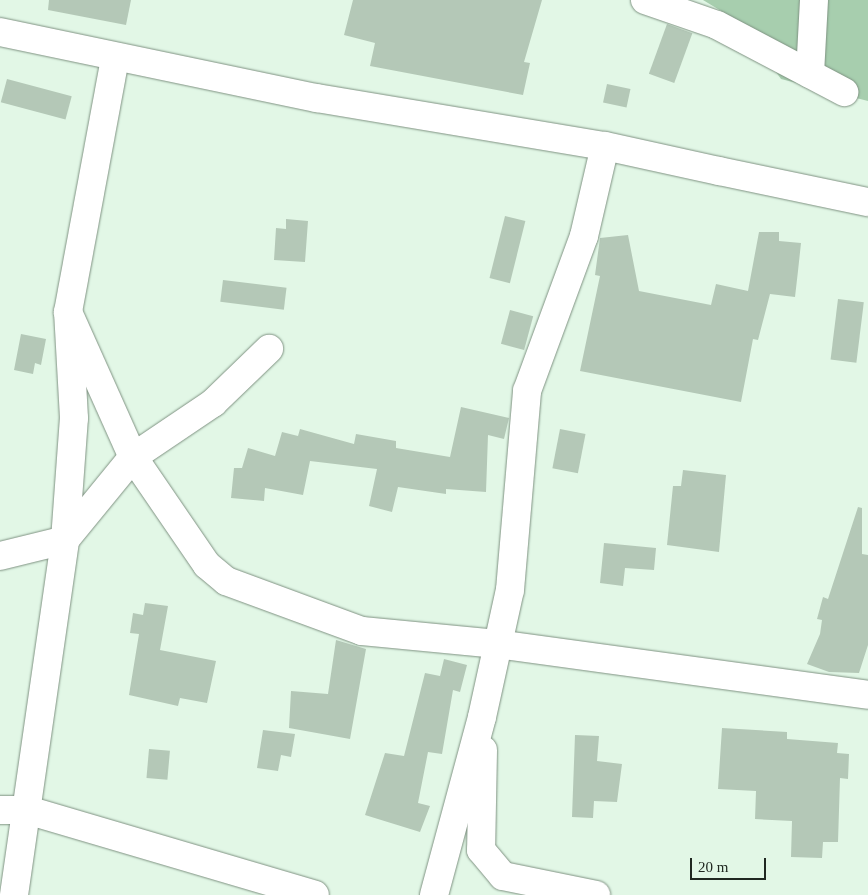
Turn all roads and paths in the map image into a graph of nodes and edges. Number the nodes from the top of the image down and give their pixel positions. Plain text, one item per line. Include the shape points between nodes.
1 (645, 0) edge
2 (814, 0) edge
3 (0, 32) edge
4 (116, 59) junction
5 (810, 74) junction
6 (844, 92) dead end
7 (605, 146) junction
8 (868, 202) edge
9 (68, 312) junction
10 (269, 349) dead end
11 (133, 457) junction
12 (66, 540) junction
13 (0, 556) edge
14 (497, 644) junction
15 (868, 695) edge
16 (482, 717) junction
17 (0, 810) edge
18 (27, 810) junction
19 (590, 894) edge
20 (14, 895) edge
21 (315, 895) edge
22 (434, 895) edge

1 - 5 street via 717,24
2 - 5 street
3 - 4 street
4 - 7 street
4 - 9 street
5 - 6 street
7 - 8 street
7 - 14 street via 584,236 527,390 510,590
9 - 11 street
9 - 12 street via 74,418
10 - 11 street via 213,403
11 - 12 street
11 - 14 street via 208,565 226,581 362,631
12 - 13 street
12 - 18 street
14 - 15 street
14 - 16 street
16 - 19 street via 481,850 503,876
16 - 22 street
17 - 18 street
18 - 20 street
18 - 21 street

